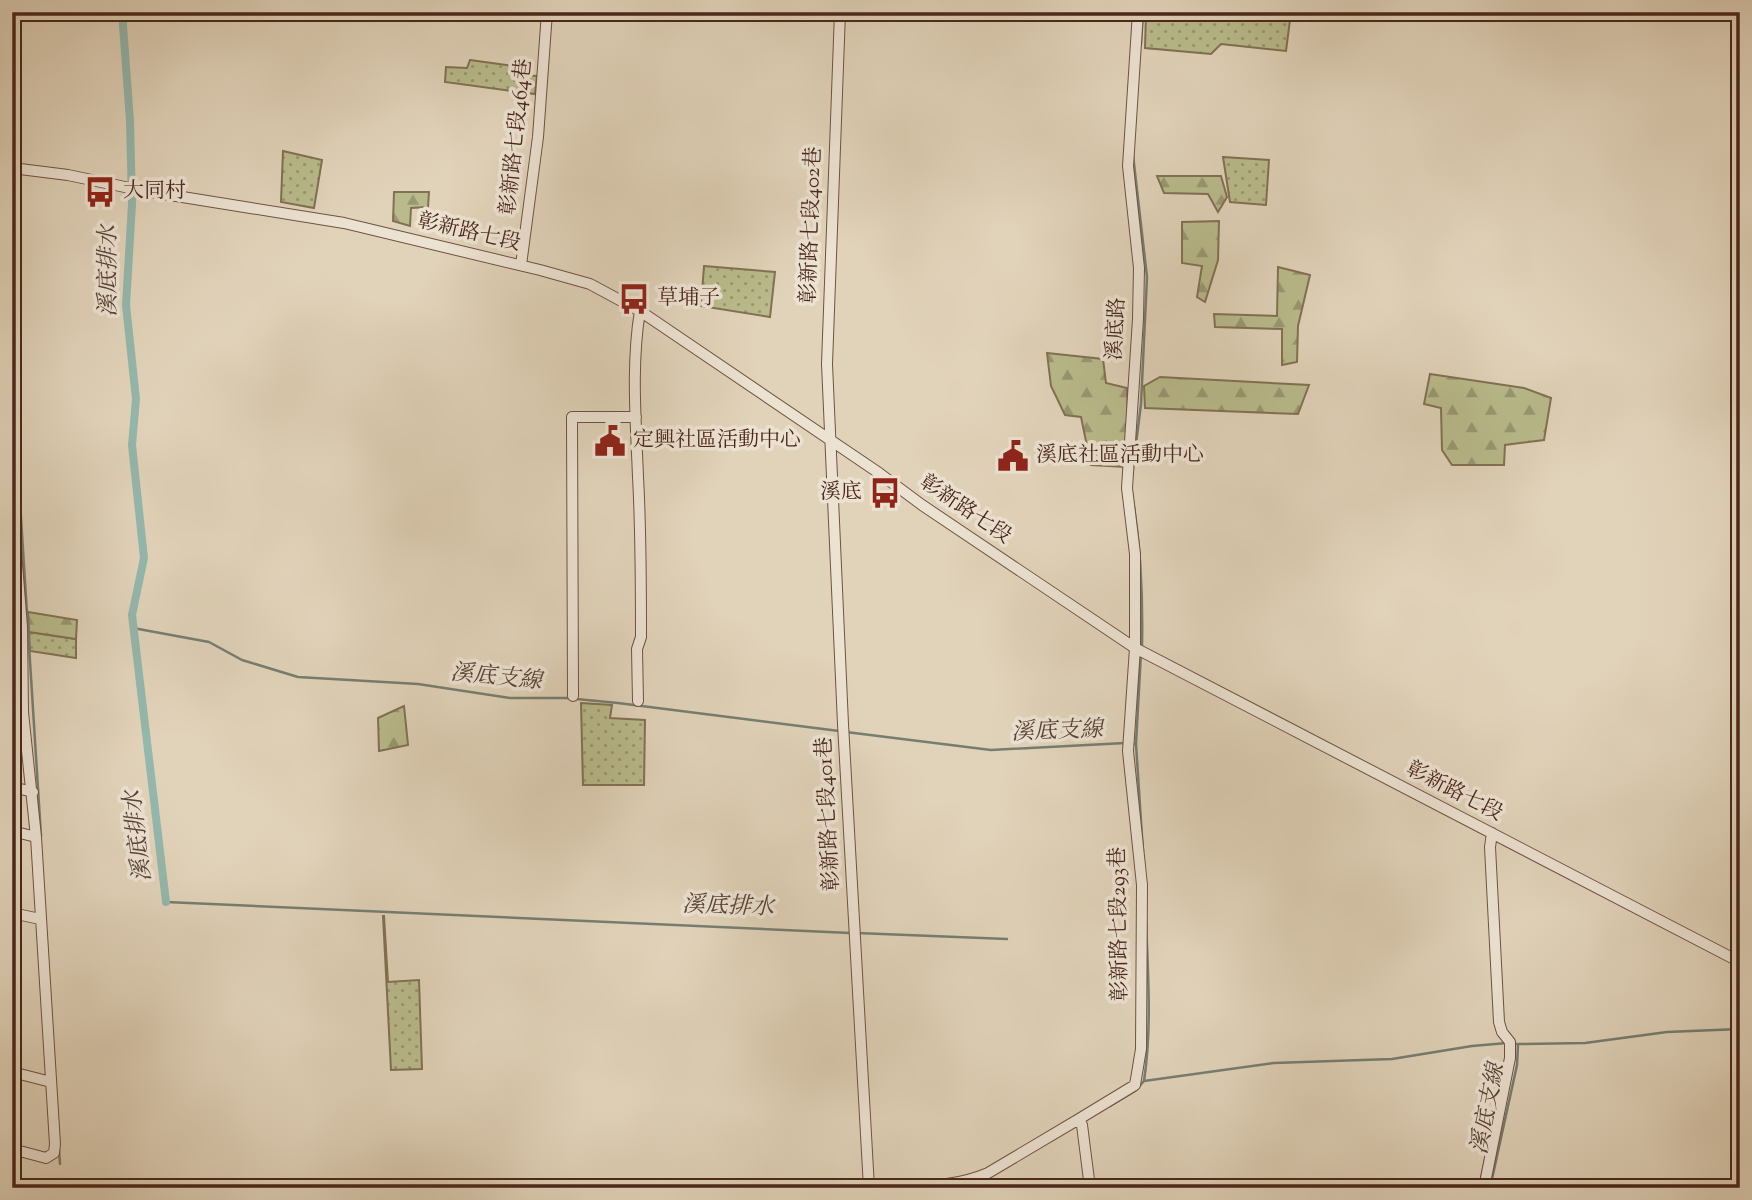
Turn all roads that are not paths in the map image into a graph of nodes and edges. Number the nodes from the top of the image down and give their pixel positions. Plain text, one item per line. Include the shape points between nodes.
1 (547, 12) edge
2 (840, 12) edge
3 (1138, 12) edge
4 (12, 168) edge
5 (521, 265) junction
6 (640, 311) junction
7 (636, 418) junction
8 (829, 439) junction
9 (12, 501) edge
10 (14, 553) edge
11 (17, 626) edge
12 (1135, 648) junction
13 (573, 696) dead end
14 (638, 701) dead end
15 (12, 709) edge
16 (23, 712) junction
17 (12, 787) edge
18 (33, 792) junction
19 (12, 831) edge
20 (1492, 833) junction
21 (36, 837) junction
22 (12, 913) edge
23 (40, 919) junction
24 (1740, 962) edge
25 (12, 1072) edge
26 (51, 1082) junction
27 (1081, 1122) junction
28 (12, 1149) edge
29 (869, 1188) edge
30 (901, 1188) edge
31 (1090, 1188) edge
32 (1484, 1188) edge

1 - 5 street, 彰新路七段464巷 via 534,177
2 - 8 street, 彰新路七段402巷 via 827,330
3 - 12 street, 溪底路 via 1128,166 1139,268 1127,488 1135,554
4 - 5 street, 彰新路七段 via 344,223
5 - 6 street, 彰新路七段 via 590,284
6 - 7 street
6 - 8 street, 彰新路七段
7 - 13 street via 572,418
7 - 14 street via 642,550
8 - 12 street, 彰新路七段
8 - 29 street, 彰新路七段401巷
9 - 10 street
10 - 11 street
11 - 16 street
12 - 20 street, 彰新路七段
12 - 27 street, 彰新路七段293巷 via 1128,751 1142,885 1141,1049 1135,1085
15 - 16 street
16 - 18 street
17 - 18 street
18 - 21 street
19 - 21 street
20 - 24 street, 彰新路七段
20 - 32 street via 1499,1023 1510,1042 1510,1058
21 - 23 street
22 - 23 street
23 - 26 street
25 - 26 street
26 - 28 street via 54,1153 46,1158
27 - 30 street, 彰新路七段293巷 via 975,1179
27 - 31 street

